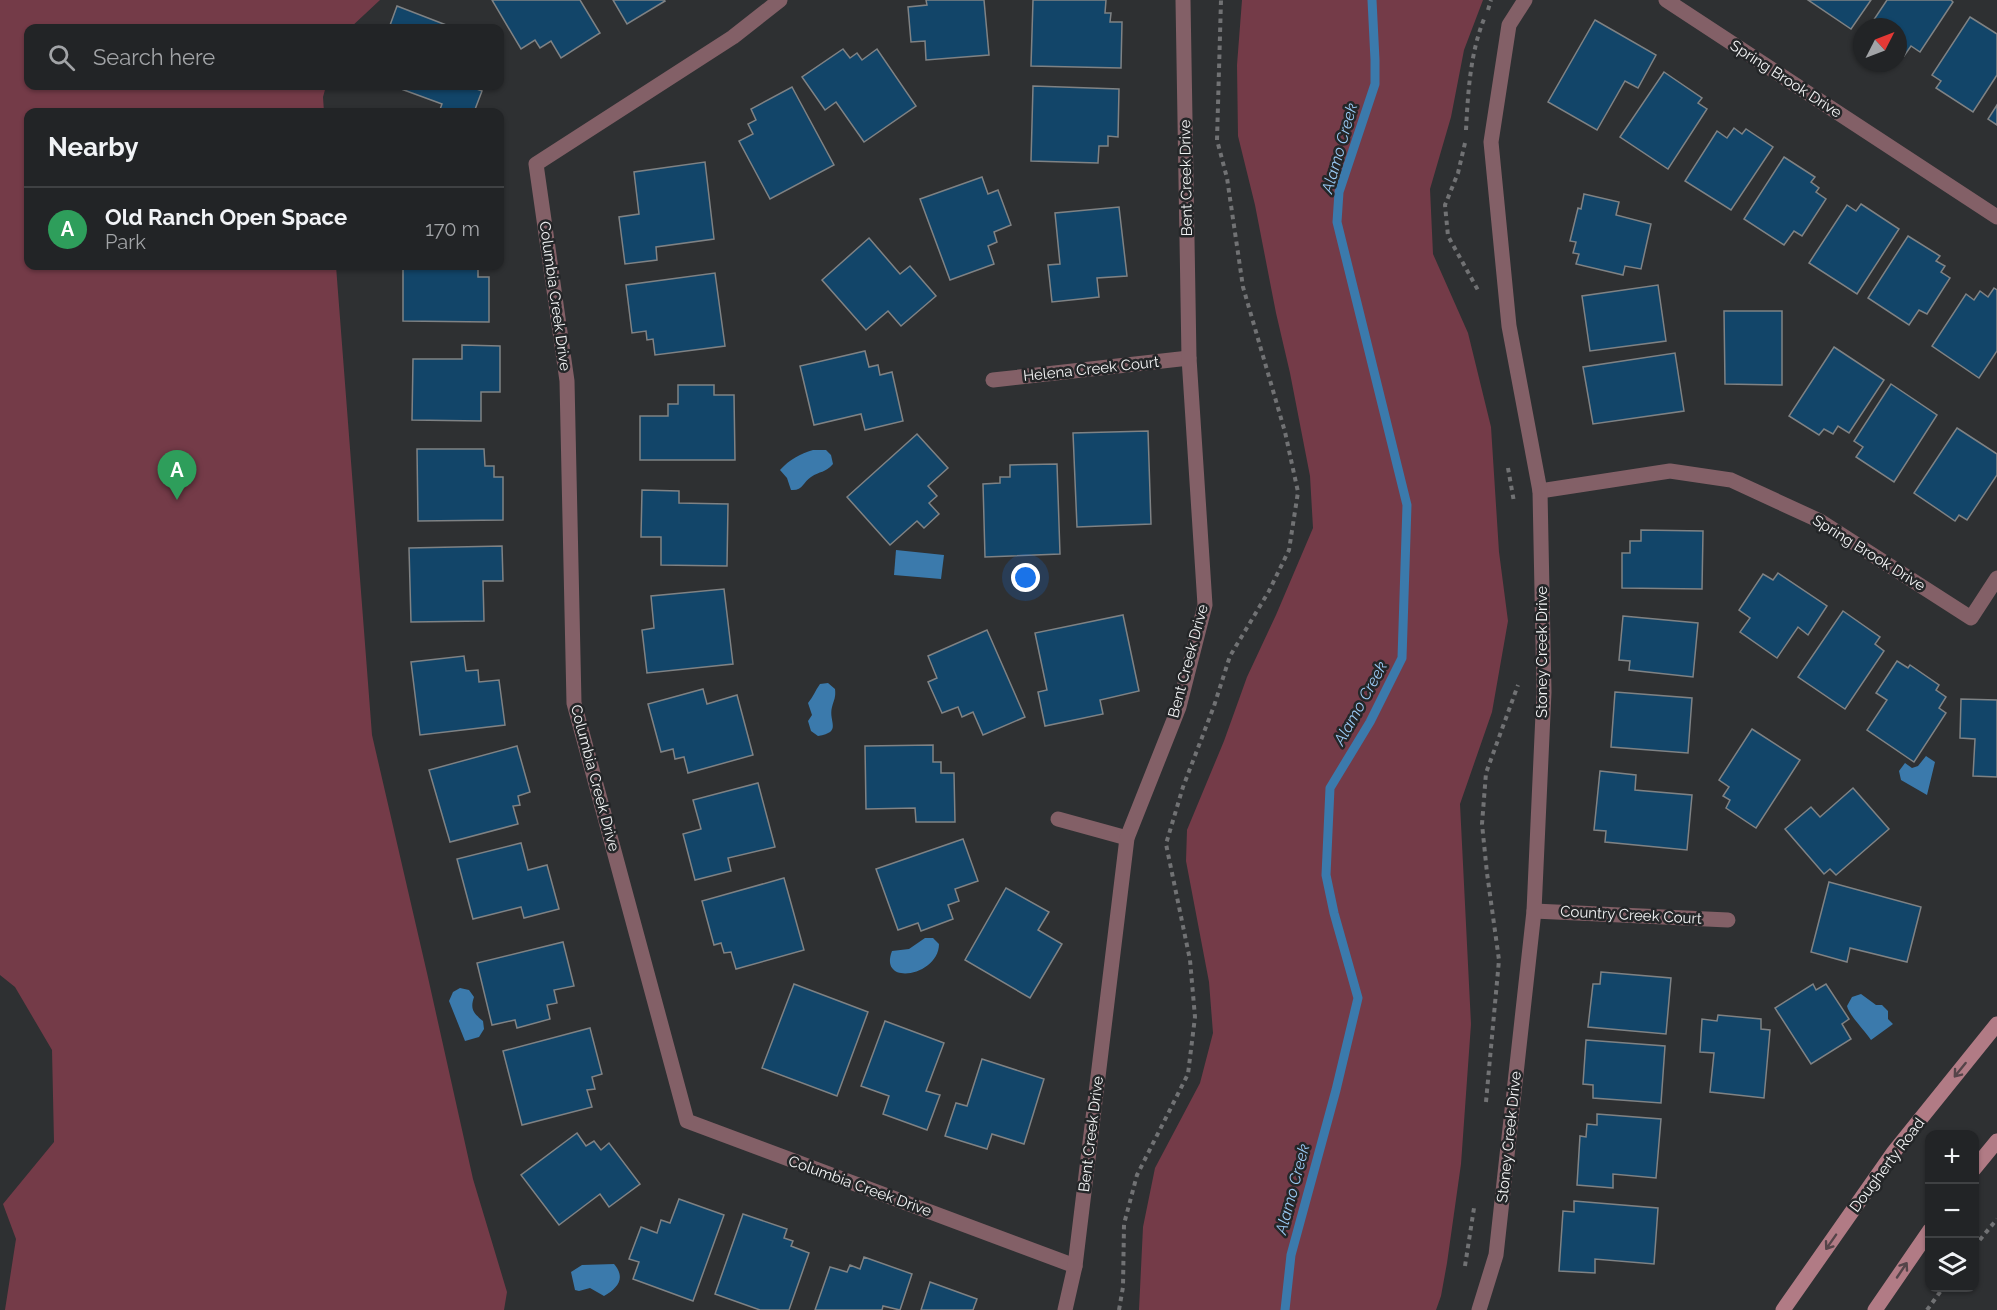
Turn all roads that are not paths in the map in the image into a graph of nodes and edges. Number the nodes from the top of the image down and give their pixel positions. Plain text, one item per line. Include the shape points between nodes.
1 (780, 0) edge
2 (1184, 0) edge
3 (1525, 0) edge
4 (1666, 0) edge
5 (1997, 218) edge
6 (1189, 358) junction
7 (993, 380) dead end
8 (1540, 491) junction
9 (1997, 578) edge
10 (1058, 819) dead end
11 (1127, 838) junction
12 (1534, 911) junction
13 (1728, 920) dead end
14 (1997, 1024) edge
15 (1997, 1141) edge
16 (1979, 1163) edge
17 (1925, 1236) edge
18 (1075, 1266) junction
19 (1065, 1310) edge
20 (1479, 1310) edge
21 (1783, 1310) edge
22 (1875, 1310) edge

1 - 18 street, Columbia Creek Drive via 733,37 536,164 567,381 574,703 687,1121
2 - 6 street, Bent Creek Drive
3 - 8 street, Stoney Creek Drive via 1509,25 1491,142 1509,326
4 - 5 street, Spring Brook Drive
6 - 7 street, Helena Creek Court
6 - 11 street, Bent Creek Drive via 1205,605 1179,707
8 - 9 street, Spring Brook Drive via 1670,471 1731,480 1820,520 1971,618
8 - 12 street, Stoney Creek Drive via 1544,692
10 - 11 street
11 - 18 street, Bent Creek Drive
12 - 13 street, Country Creek Court
12 - 20 street, Stoney Creek Drive via 1496,1255
14 -> 21 main road, Dougherty Road via 1893,1153
15 - 16 main road
22 -> 17 main road
18 - 19 street, Bent Creek Drive

